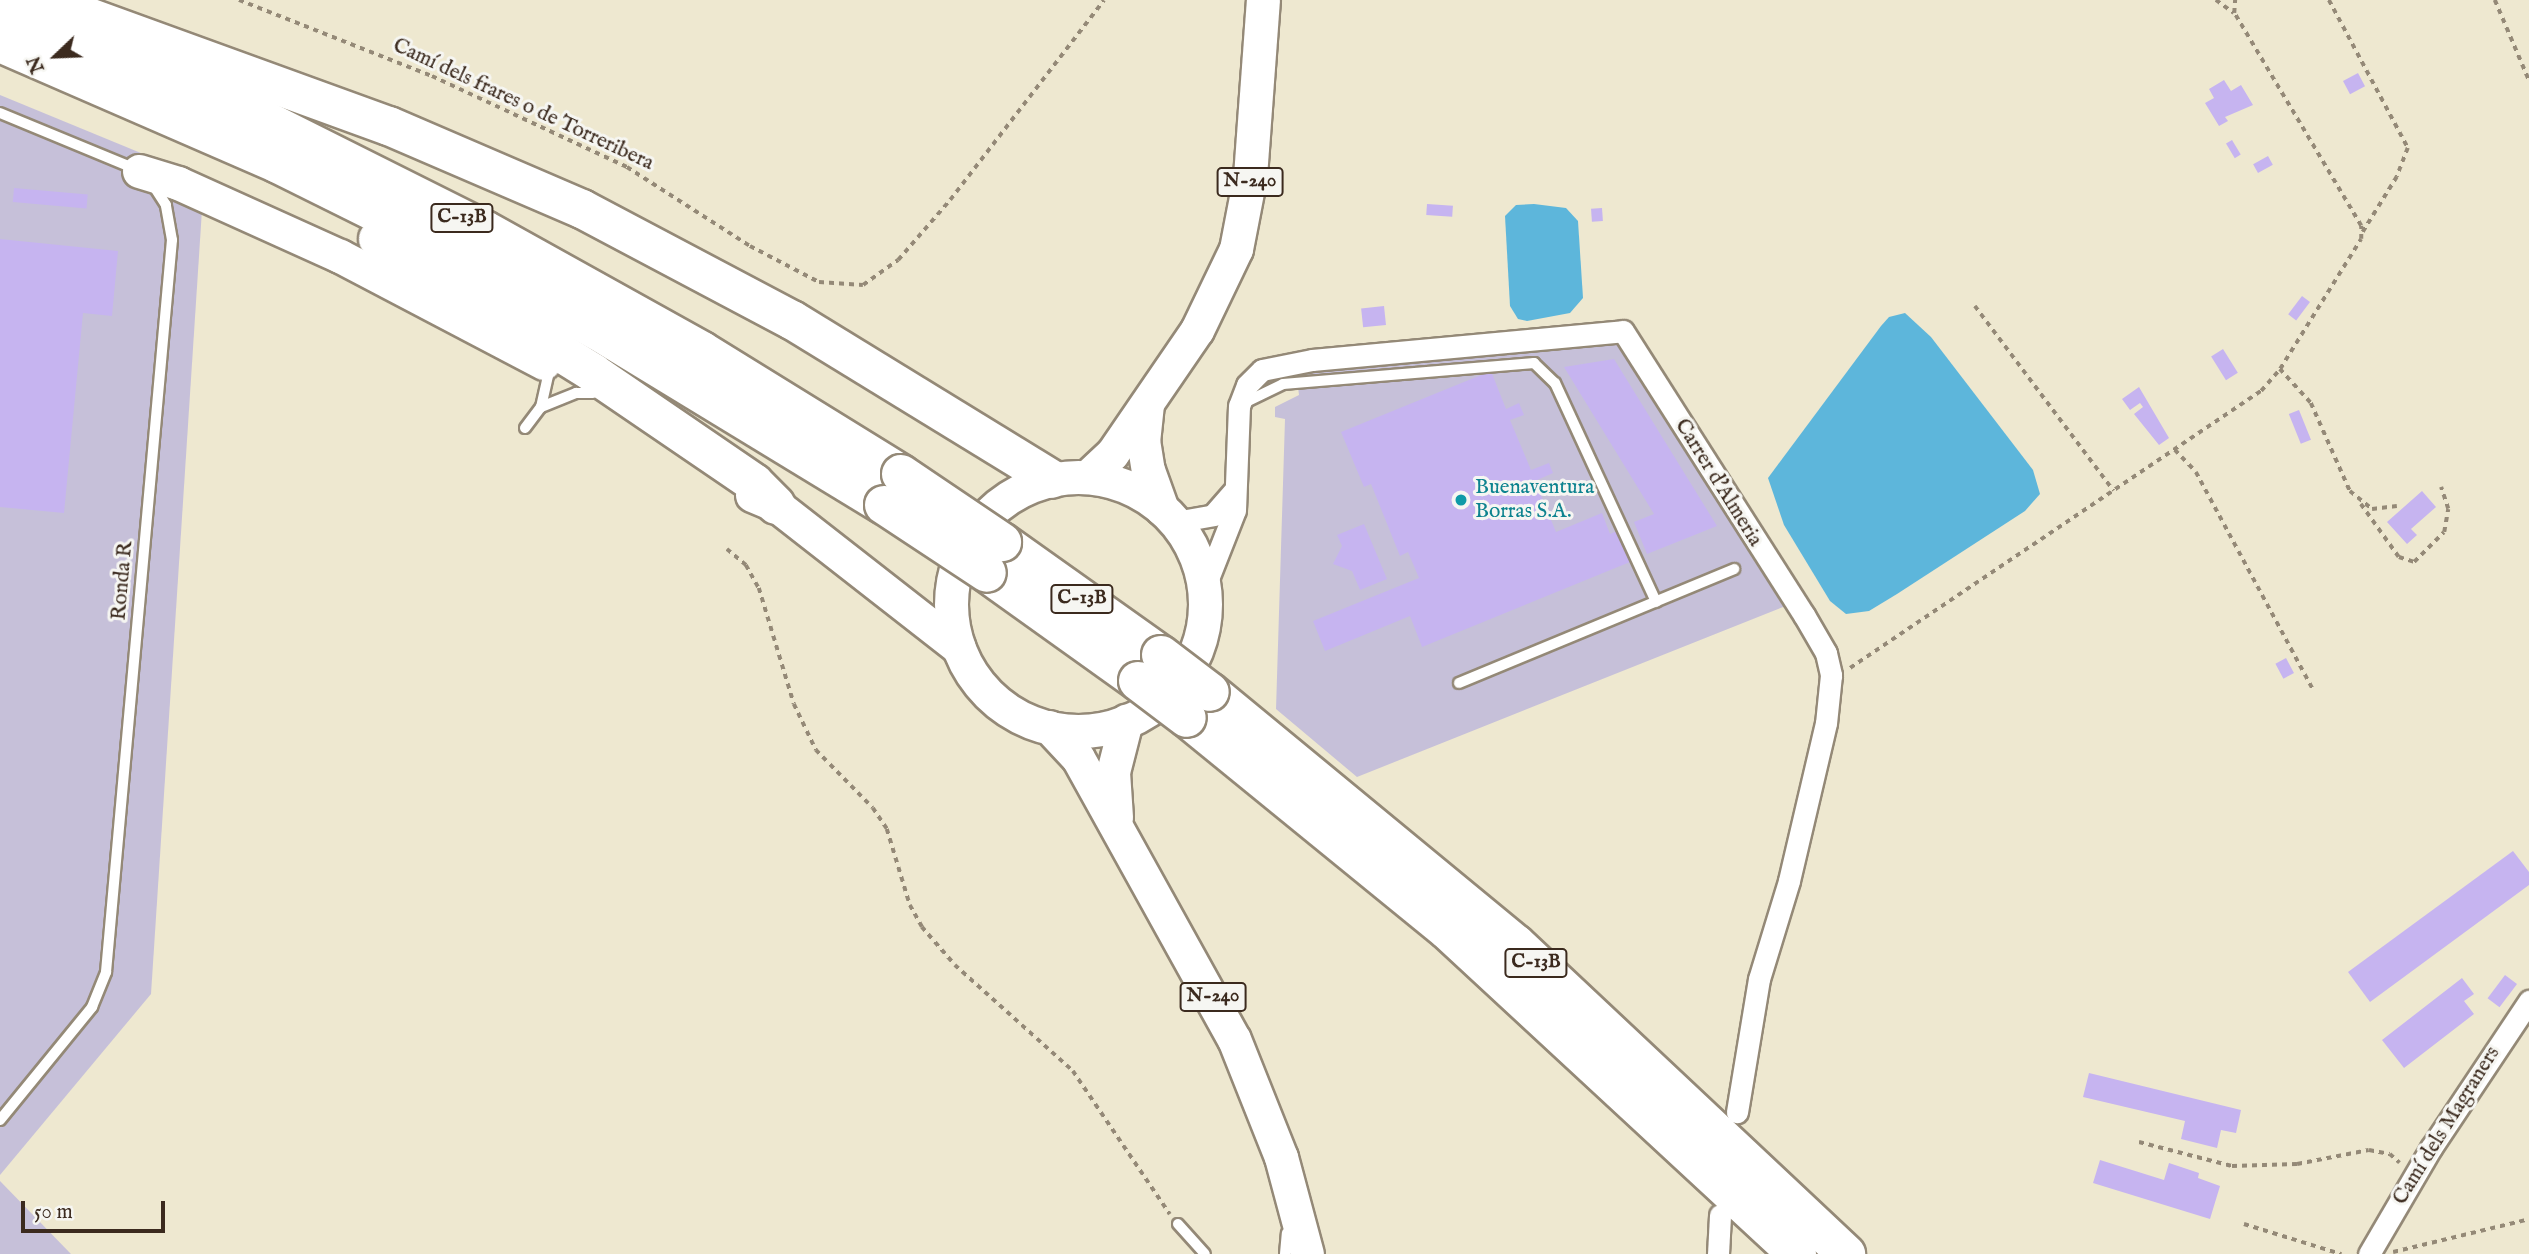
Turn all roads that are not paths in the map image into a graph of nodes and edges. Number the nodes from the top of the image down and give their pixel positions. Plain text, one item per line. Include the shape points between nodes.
1 (42, 0) edge
2 (1263, 0) edge
3 (0, 5) edge
4 (0, 43) edge
5 (0, 59) edge
6 (0, 113) edge
7 (139, 171) junction
8 (550, 367) junction
9 (593, 393) junction
10 (1147, 404) junction
11 (1239, 406) junction
12 (541, 407) junction
13 (525, 428) dead end
14 (1069, 478) junction
15 (892, 489) junction
16 (1235, 490) junction
17 (776, 505) junction
18 (1169, 515) junction
19 (1734, 569) dead end
20 (1204, 589) junction
21 (1656, 602) junction
22 (959, 648) junction
23 (1459, 683) dead end
24 (1198, 705) junction
25 (1126, 721) junction
26 (1049, 727) junction
27 (1117, 826) junction
28 (2529, 1001) edge
29 (1737, 1112) dead end
30 (0, 1120) edge
31 (1287, 1177) junction
32 (1720, 1215) dead end
33 (1178, 1224) road end
34 (1205, 1254) edge
35 (1285, 1254) edge
36 (1307, 1254) edge
37 (1718, 1254) edge
38 (1797, 1254) edge
39 (1846, 1254) edge
40 (2369, 1254) edge

1 - 14 highway, C-13B via 388,126 582,209 792,320
2 - 10 main road, N-240 via 1250,176 1236,249 1206,316
3 - 15 highway, C-13B via 261,118 485,230 702,351
4 - 15 highway, C-13B via 278,164 443,246
5 - 17 highway, C-13B via 180,136 338,216 593,373 754,483
6 - 7 lane, Ronda R
7 - 8 main road via 188,187 340,256
7 - 30 lane, Ronda R via 162,197 172,240 106,972 92,1007
8 - 9 main road
8 - 12 lane
9 - 12 lane via 576,393
9 - 17 main road via 746,492
10 - 14 main road, N-240 via 1112,454
10 - 18 main road, N-240 via 1143,440 1147,470
11 - 16 street, Carrer d'Almeria
11 - 21 lane via 1267,388 1283,384 1534,363 1555,383
11 - 29 street, Carrer d'Almeria via 1253,376 1272,366 1623,331 1804,615 1826,653 1831,675 1826,723 1792,868 1759,979
12 - 13 lane
14 - 18 main road, N-240 via 1127,486
14 - 22 main road, N-240 via 1002,502 967,542 952,594
15 - 24 highway, C-13B, bridge
16 - 18 street via 1213,514
16 - 20 street, Carrer d'Almeria via 1235,510
17 - 22 main road
18 - 20 main road, N-240 via 1194,553
19 - 21 lane
20 - 25 main road, N-240 via 1199,643 1182,676 1158,703
21 - 23 lane
22 - 26 main road, N-240 via 988,692 1016,714
24 - 38 highway, C-13B
24 - 39 highway, C-13B via 1516,944
25 - 26 main road, N-240 via 1080,731
25 - 27 main road, N-240 via 1113,772
26 - 27 main road, N-240 via 1078,758
27 - 31 main road, N-240 via 1234,1039
28 - 40 street, Camí dels Magraners via 2412,1179
31 - 35 lane
31 - 36 main road, N-240
32 - 37 street
33 - 34 lane

